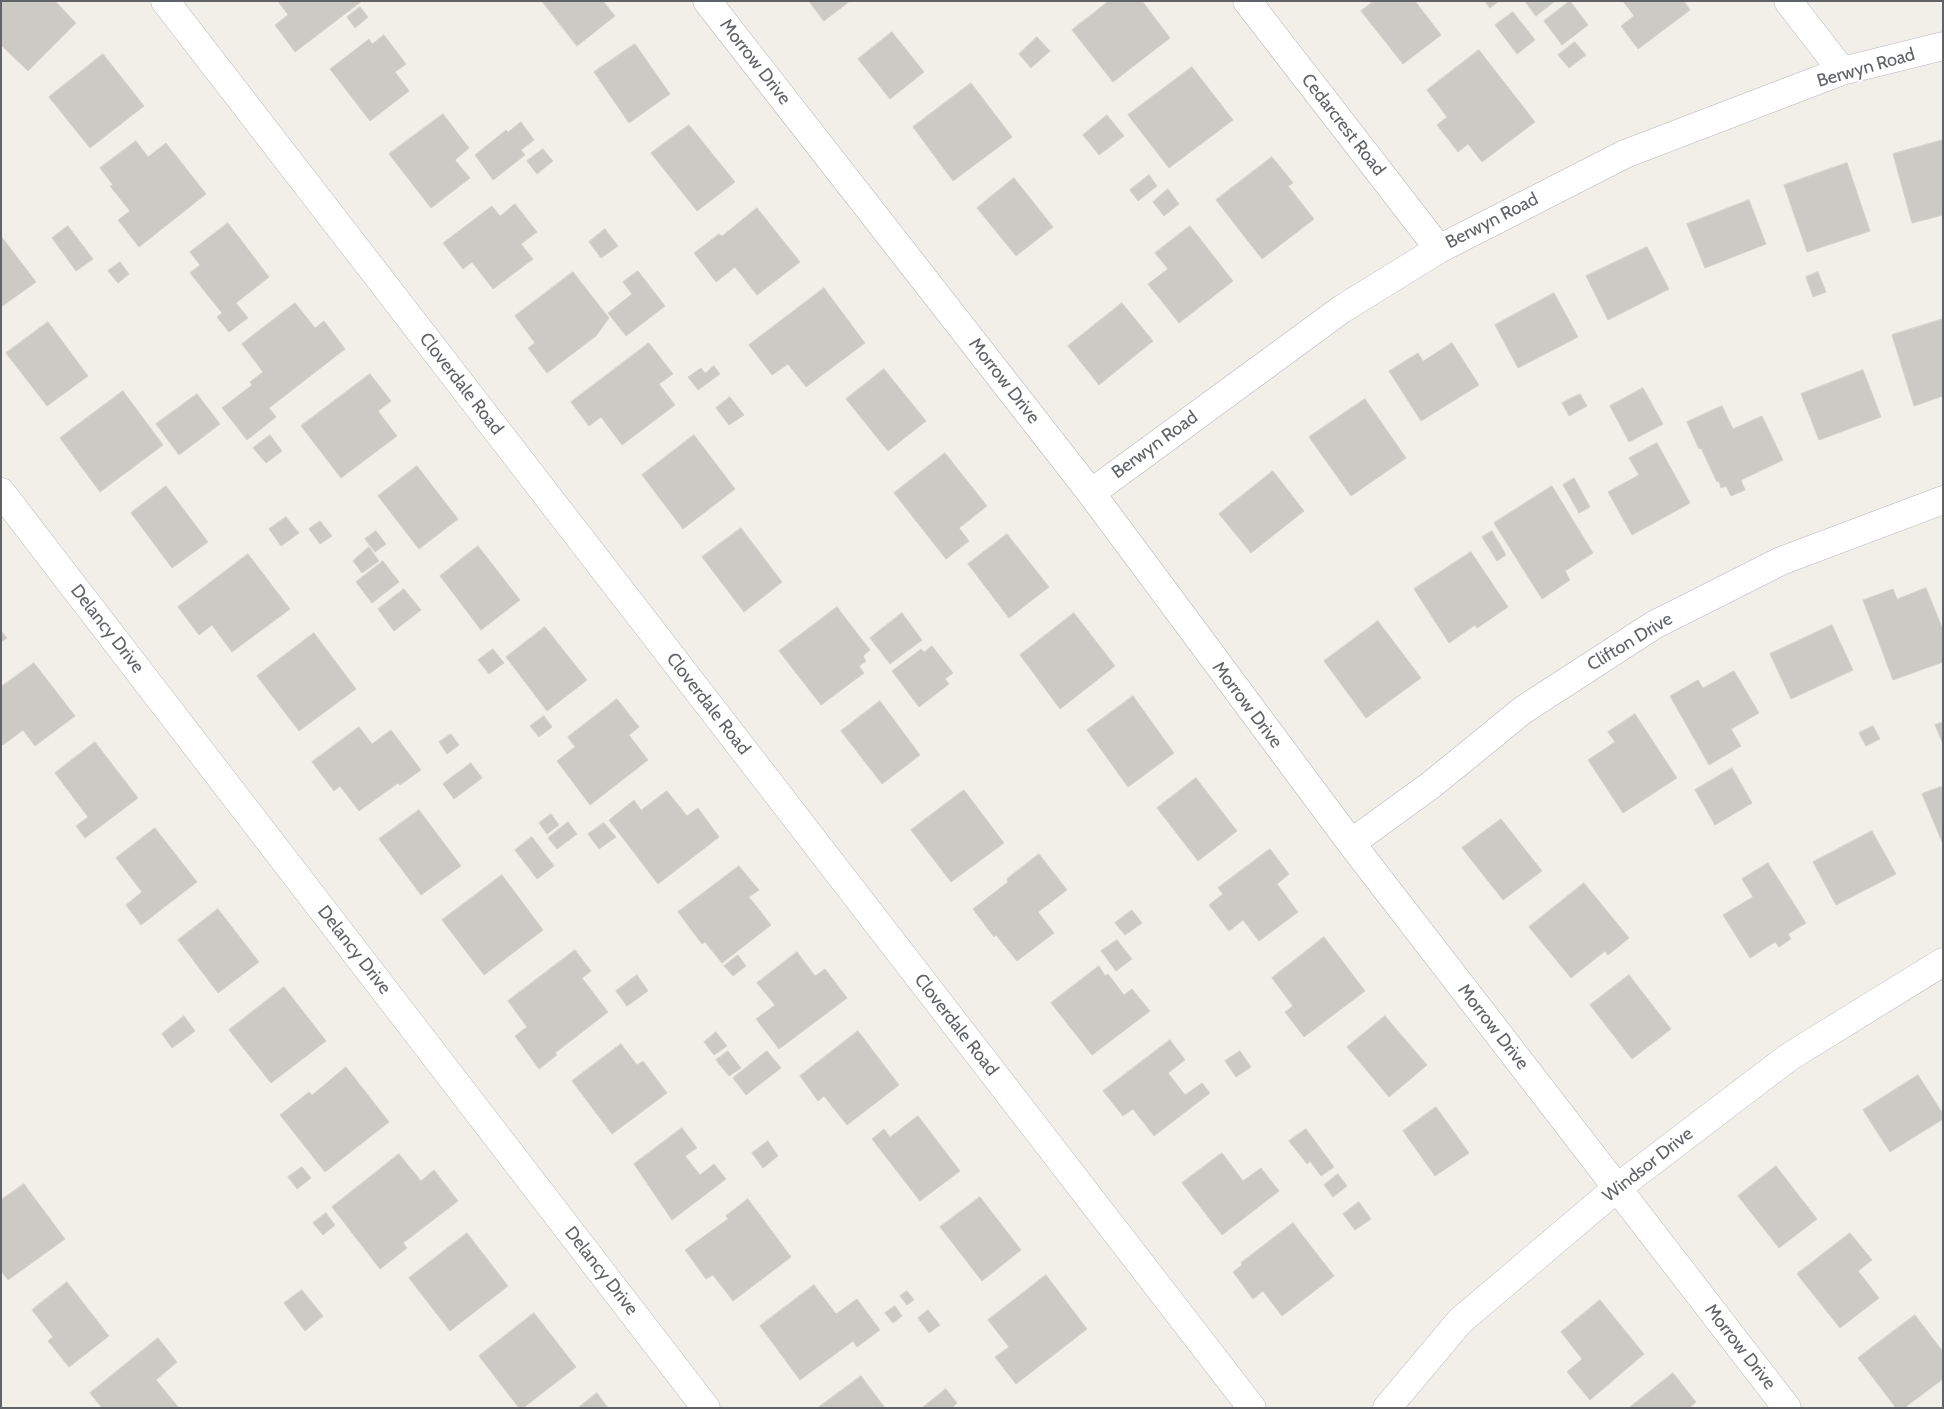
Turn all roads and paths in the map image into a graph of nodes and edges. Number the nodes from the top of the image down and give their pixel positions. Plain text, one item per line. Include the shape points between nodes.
1 (165, 1) edge
2 (708, 1) edge
3 (1247, 1) edge
4 (1788, 1) edge
5 (1943, 46) edge
6 (1842, 71) junction
7 (1438, 249) junction
8 (1, 492) edge
9 (1091, 493) junction
10 (1943, 500) edge
11 (1351, 843) junction
12 (1943, 962) edge
13 (1617, 1188) junction
14 (706, 1408) edge
15 (1252, 1408) edge
16 (1386, 1408) edge
17 (1788, 1408) edge

1 - 15 street, Cloverdale Road
2 - 9 street, Morrow Drive
3 - 7 street, Cedarcrest Road
4 - 6 street
5 - 6 street, Berwyn Road
6 - 7 street, Berwyn Road via 1625,154
7 - 9 street, Berwyn Road via 1342,309
8 - 14 street, Delancy Drive
9 - 11 street, Morrow Drive
10 - 11 street, Clifton Drive via 1781,560 1654,625 1523,710 1431,785
11 - 13 street, Morrow Drive
12 - 13 street, Windsor Drive via 1789,1057
13 - 16 street, Windsor Drive via 1460,1321
13 - 17 street, Morrow Drive

